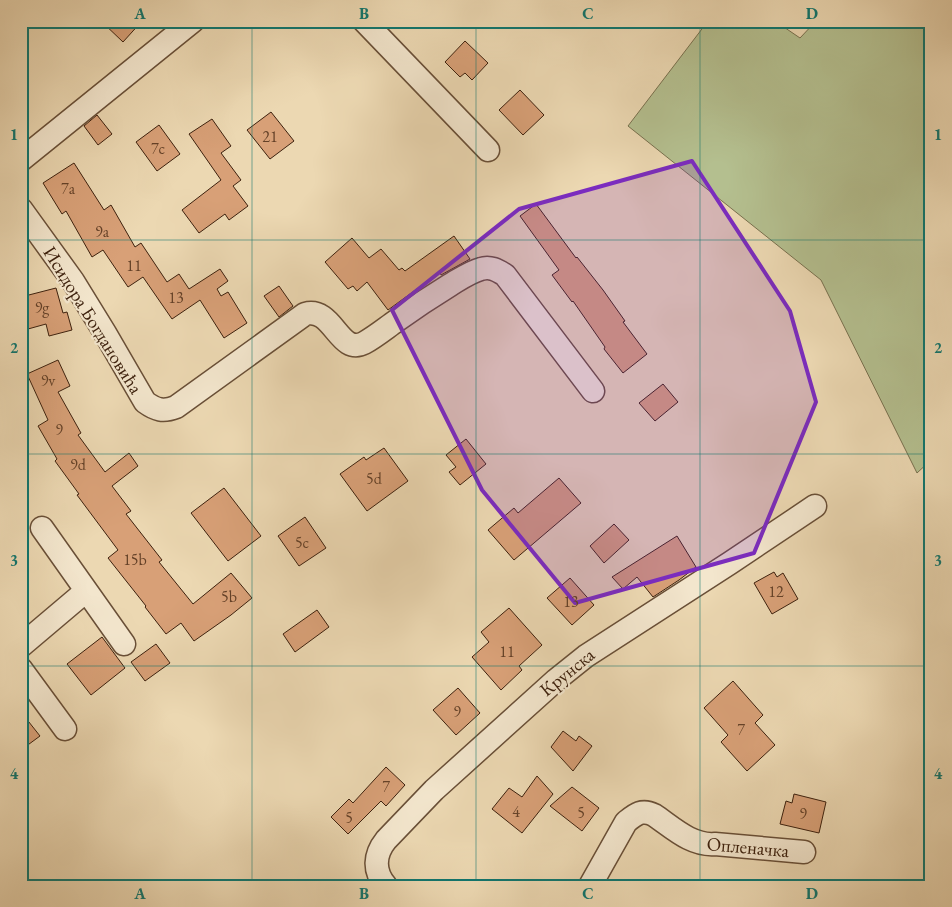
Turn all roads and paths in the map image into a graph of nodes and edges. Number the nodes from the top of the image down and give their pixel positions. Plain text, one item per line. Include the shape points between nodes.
1 (193, 21) edge
2 (364, 21) edge
3 (488, 150) dead end
4 (21, 160) edge
5 (21, 209) edge
6 (593, 391) dead end
7 (815, 506) dead end
8 (42, 528) dead end
9 (86, 591) junction
10 (124, 644) dead end
11 (21, 646) edge
12 (21, 669) edge
13 (65, 729) dead end
14 (804, 852) dead end
15 (386, 886) edge
16 (590, 886) edge

1 - 4 street
2 - 3 street
5 - 6 street, Исидора Богдановића via 73,281 145,402 153,408 176,407 305,314 319,314 348,343 361,344 466,275 482,268 494,268 505,275
7 - 15 street, Крунска via 610,639 556,680 434,790 386,840 377,858 377,871
8 - 9 street
9 - 10 street
9 - 11 street
12 - 13 street
14 - 16 street, Опленачка via 698,843 647,812 626,822

